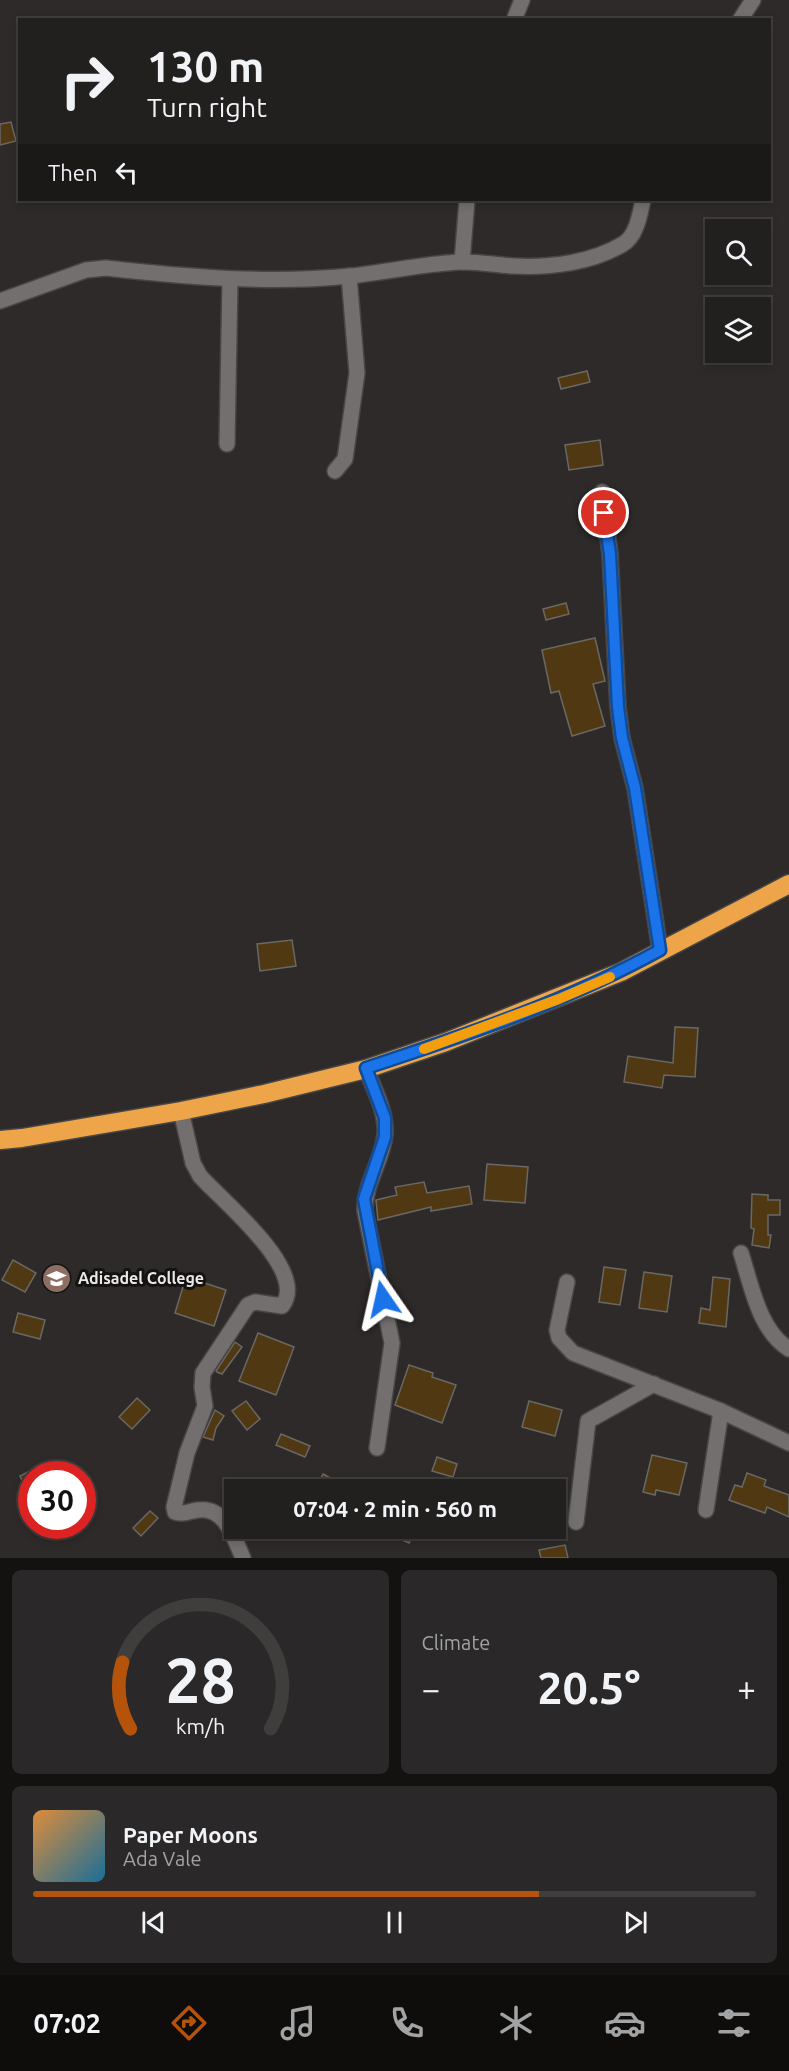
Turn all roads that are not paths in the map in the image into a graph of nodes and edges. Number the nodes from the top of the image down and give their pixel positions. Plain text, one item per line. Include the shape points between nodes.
1 (522, 0) edge
2 (753, 0) edge
3 (515, 18) edge
4 (741, 18) edge
5 (467, 201) edge
6 (643, 201) edge
7 (462, 262) junction
8 (349, 276) junction
9 (230, 280) junction
10 (0, 301) edge
11 (227, 444) dead end
12 (334, 471) dead end
13 (602, 492) dead end
14 (789, 884) edge
15 (660, 950) junction
16 (366, 1068) junction
17 (181, 1111) junction
18 (0, 1140) edge
19 (741, 1253) dead end
20 (567, 1282) dead end
21 (789, 1349) edge
22 (654, 1384) junction
23 (721, 1411) junction
24 (789, 1443) edge
25 (377, 1448) dead end
26 (706, 1510) dead end
27 (576, 1522) dead end
28 (243, 1558) edge

1 - 3 street
2 - 4 street
5 - 7 street
6 - 7 street via 630,239 601,253 555,265
7 - 8 street
8 - 9 street
8 - 12 street via 357,373 345,459
9 - 10 street via 106,268 86,270
9 - 11 street
13 - 15 street via 610,554 618,707
14 - 15 highway
15 - 16 highway via 559,999
16 - 17 highway
16 - 25 street via 385,1118 385,1137 367,1190 365,1211 392,1343
17 - 18 highway
17 - 28 street via 192,1163 276,1257 288,1290 282,1306 255,1302 248,1305 203,1373 206,1406 187,1453 174,1507 180,1514 203,1509 216,1513 226,1523
19 - 21 street via 772,1335
20 - 22 street via 556,1330 567,1347
22 - 23 street
22 - 27 street via 588,1421
23 - 24 street
23 - 26 street

